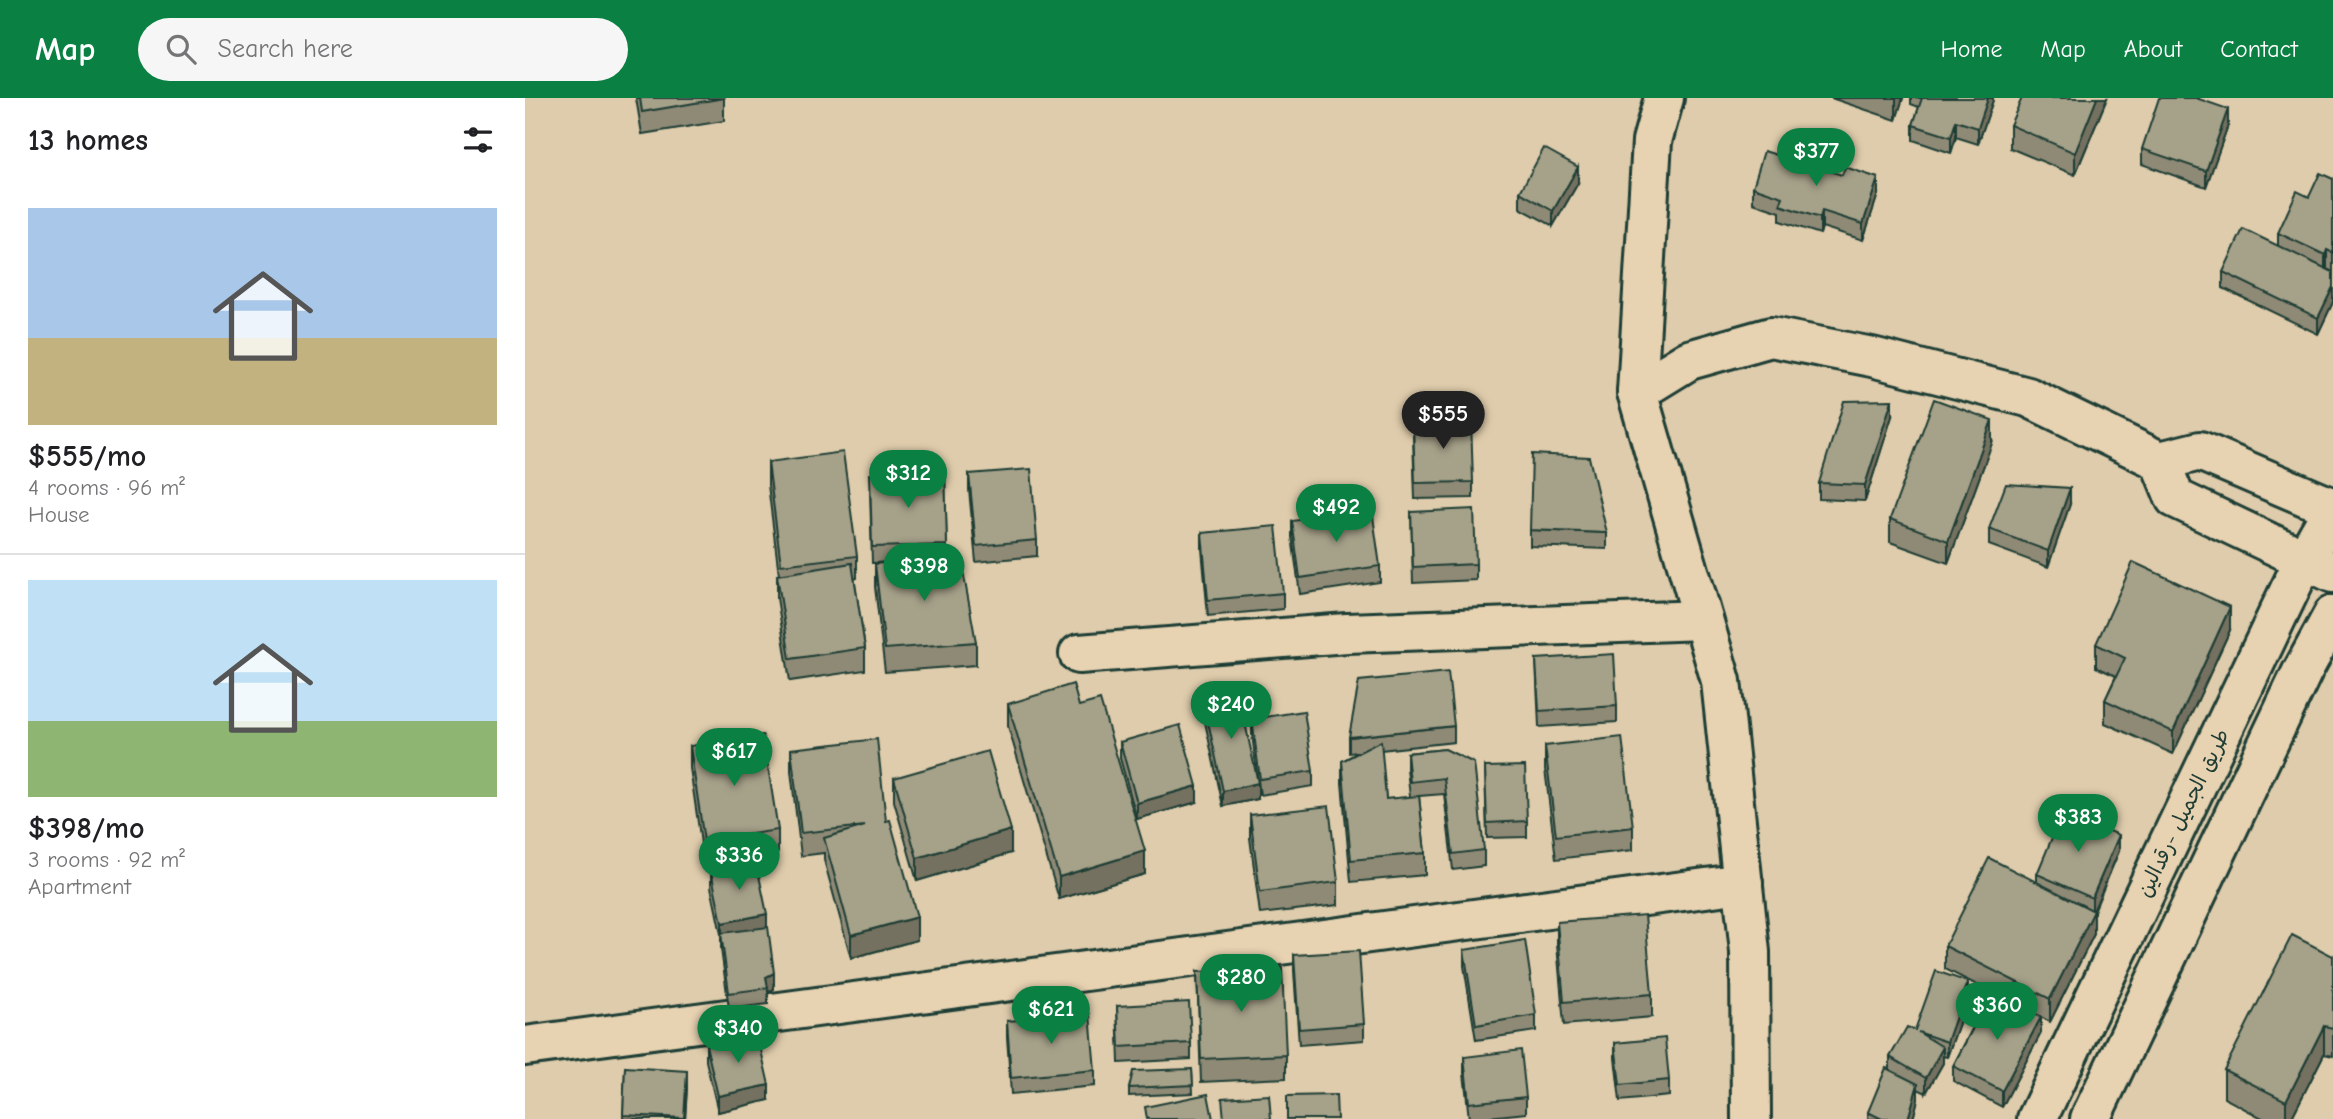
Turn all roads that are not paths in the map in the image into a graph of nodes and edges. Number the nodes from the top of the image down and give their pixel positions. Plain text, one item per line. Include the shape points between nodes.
1 (1664, 98) edge
2 (1637, 392) junction
3 (2159, 461) junction
4 (2333, 509) edge
5 (2319, 566) edge
6 (2333, 615) edge
7 (1703, 620) junction
8 (1079, 654) dead end
9 (1743, 883) junction
10 (525, 1046) edge
11 (1751, 1119) edge
12 (2037, 1119) edge
13 (2090, 1119) edge

1 - 2 street via 1652,141
2 - 3 street via 1689,360 1771,337 2028,397
2 - 7 street
3 - 4 street via 2200,451
3 - 5 street via 2175,498
4 - 5 street, طريق الجميل -رقدالين
5 - 12 street, طريق الجميل -رقدالين
6 - 13 street
7 - 8 street via 1347,633
7 - 9 street via 1721,681
9 - 10 street
9 - 11 street via 1750,952

